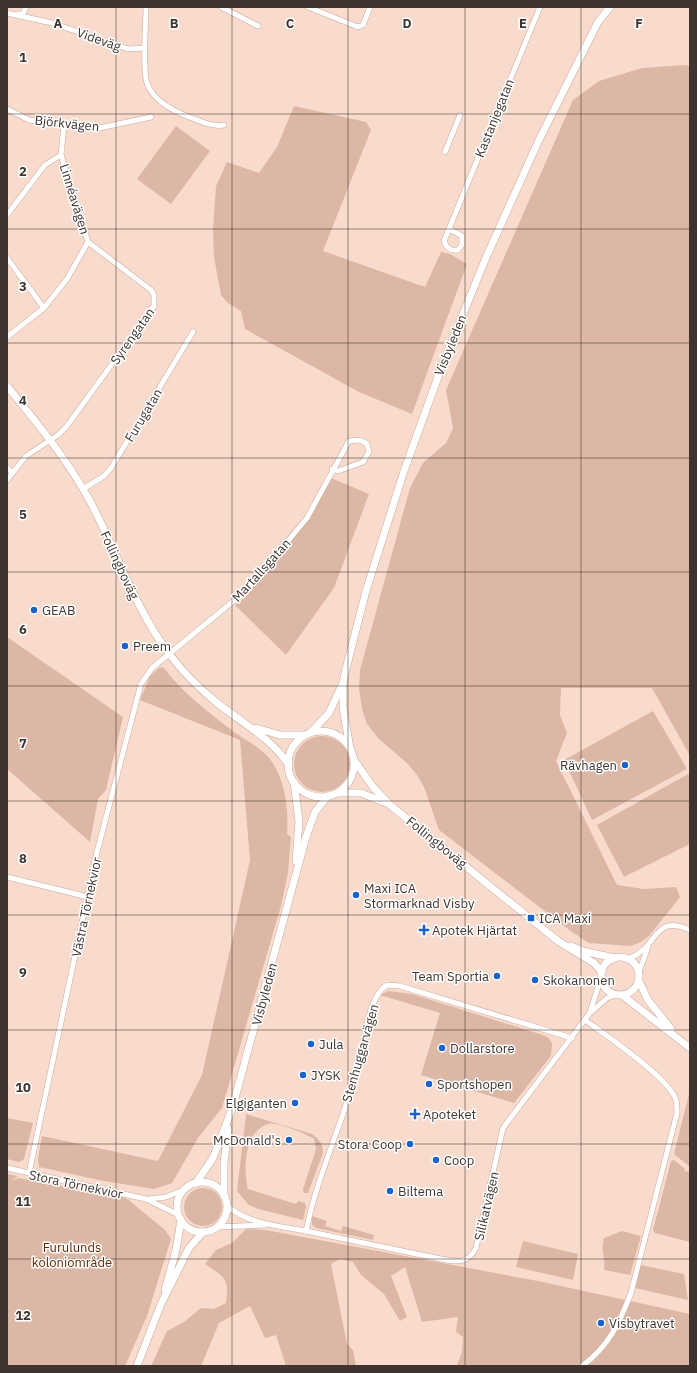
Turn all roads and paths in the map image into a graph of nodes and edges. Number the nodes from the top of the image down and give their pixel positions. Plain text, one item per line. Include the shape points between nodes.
1 (26, 7) edge
2 (146, 7) edge
3 (221, 7) edge
4 (308, 7) edge
5 (370, 7) edge
6 (540, 7) edge
7 (603, 7) edge
8 (610, 7) edge
9 (7, 13) edge
10 (14, 14) junction
11 (598, 22) junction
12 (258, 26) dead end
13 (145, 48) junction
14 (7, 109) edge
15 (460, 115) dead end
16 (151, 117) dead end
17 (64, 125) junction
18 (224, 125) dead end
19 (445, 152) dead end
20 (61, 155) junction
21 (7, 215) edge
22 (449, 230) dead end
23 (88, 242) junction
24 (7, 258) edge
25 (44, 308) junction
26 (193, 332) dead end
27 (7, 337) edge
28 (7, 386) edge
29 (51, 440) junction
30 (7, 468) edge
31 (332, 469) junction
32 (13, 473) junction
33 (7, 480) edge
34 (83, 489) junction
35 (169, 654) junction
36 (343, 683) junction
37 (252, 727) junction
38 (308, 734) junction
39 (350, 748) junction
40 (354, 760) junction
41 (289, 765) junction
42 (294, 781) junction
43 (337, 793) junction
44 (328, 796) junction
45 (390, 805) junction
46 (7, 877) edge
47 (294, 878) junction
48 (88, 897) junction
49 (690, 930) edge
50 (558, 941) junction
51 (648, 946) junction
52 (616, 958) junction
53 (628, 959) junction
54 (639, 972) junction
55 (602, 975) junction
56 (639, 981) junction
57 (619, 995) junction
58 (589, 1014) junction
59 (585, 1020) junction
60 (572, 1038) junction
61 (680, 1040) junction
62 (690, 1048) edge
63 (232, 1109) junction
64 (7, 1168) edge
65 (29, 1173) junction
66 (196, 1184) junction
67 (186, 1188) junction
68 (224, 1196) junction
69 (146, 1199) junction
70 (227, 1206) junction
71 (180, 1218) junction
72 (272, 1225) junction
73 (217, 1227) junction
74 (306, 1231) junction
75 (203, 1232) junction
76 (161, 1304) junction
77 (149, 1334) junction
78 (133, 1366) edge
79 (137, 1366) edge
80 (582, 1366) edge

1 - 10 street via 23,14
2 - 13 street
3 - 12 street
4 - 5 street via 358,27 363,25
6 - 22 street, Kastanjegatan
7 - 11 main road, Visbyleden
8 - 11 main road, Visbyleden
9 - 10 street, Videväg
10 - 13 street, Videväg via 52,23 128,49
11 - 36 main road, Visbyleden via 507,209 442,366 404,471 366,591
13 - 18 street via 147,83 157,98 183,114 214,126
14 - 17 street, Björkvägen via 29,120
15 - 19 street
16 - 17 street, Björkvägen via 95,128
17 - 20 street, Linnéavägen
20 - 21 street via 45,165
20 - 23 street, Linnéavägen
23 - 25 street, Linnéavägen via 67,278
23 - 29 street, Syrengatan via 151,290 155,303 67,426
24 - 25 street
25 - 27 street, Linnéavägen
26 - 34 street, Furugatan via 111,468 104,476
28 - 29 main road, Follingboväg
29 - 32 street via 26,456
29 - 34 main road, Follingboväg
30 - 32 street
31 - 31 street, Martallsgatan via 338,470 363,462 369,452 367,444 360,440 349,441
31 - 35 street, Martallsgatan via 307,518 248,589
32 - 33 street
34 - 35 main road, Follingboväg via 143,612
35 - 37 main road, Follingboväg via 216,702
35 - 48 street, Västra Törnekvior via 149,671 139,689
36 - 38 main road, Visbyleden via 329,713
36 - 39 main road, Visbyleden via 344,717
37 - 38 main road, Follingboväg via 280,735
37 - 41 main road, Follingboväg via 274,745
38 - 39 main road via 324,731 333,733 341,737
38 - 41 main road via 292,750
39 - 40 main road
40 - 43 main road via 352,777
40 - 45 main road, Follingboväg
41 - 42 main road
42 - 44 main road via 308,794
42 - 47 main road, Visbyleden via 299,821
43 - 44 main road
43 - 45 main road, Follingboväg via 365,794
44 - 47 main road, Visbyleden via 315,812
45 - 50 main road, Follingboväg
46 - 48 street
47 - 63 main road, Visbyleden
48 - 65 street, Västra Törnekvior
49 - 51 street via 677,924 666,925 659,930
50 - 52 main road, Follingboväg via 583,951
50 - 55 main road, Follingboväg via 594,963
51 - 53 street via 641,953
51 - 54 street
52 - 53 main road
52 - 55 main road via 606,964
53 - 54 main road via 636,965
54 - 56 main road
55 - 57 main road via 605,988
55 - 58 street
56 - 57 main road via 632,992
56 - 61 main road via 648,1000
57 - 58 street via 607,998
57 - 61 main road
58 - 59 street, Silikatvägen
59 - 60 street, Silikatvägen
59 - 80 street via 660,1078 674,1096 677,1113 631,1293 623,1315 598,1354
60 - 74 street, Silikatvägen via 504,1128 476,1248 467,1261 457,1262
60 - 74 street, Stenhuggarvägen via 400,986 387,985 382,988 378,992 365,1031 359,1063 312,1202
61 - 62 main road
63 - 66 main road, Visbyleden via 213,1158
63 - 68 main road, Visbyleden via 224,1163
64 - 65 street, Stora Törnekvior
65 - 69 street, Stora Törnekvior
66 - 67 main road
66 - 68 main road via 211,1184
67 - 69 street via 166,1197
67 - 71 main road via 178,1201
68 - 70 main road
69 - 71 street
70 - 72 street via 238,1214
70 - 73 main road via 225,1218
71 - 75 main road via 189,1228
71 - 76 main road via 176,1250
72 - 73 street
72 - 74 street
73 - 75 main road
75 - 76 main road via 189,1248
76 - 77 main road
77 - 78 main road
77 - 79 main road

